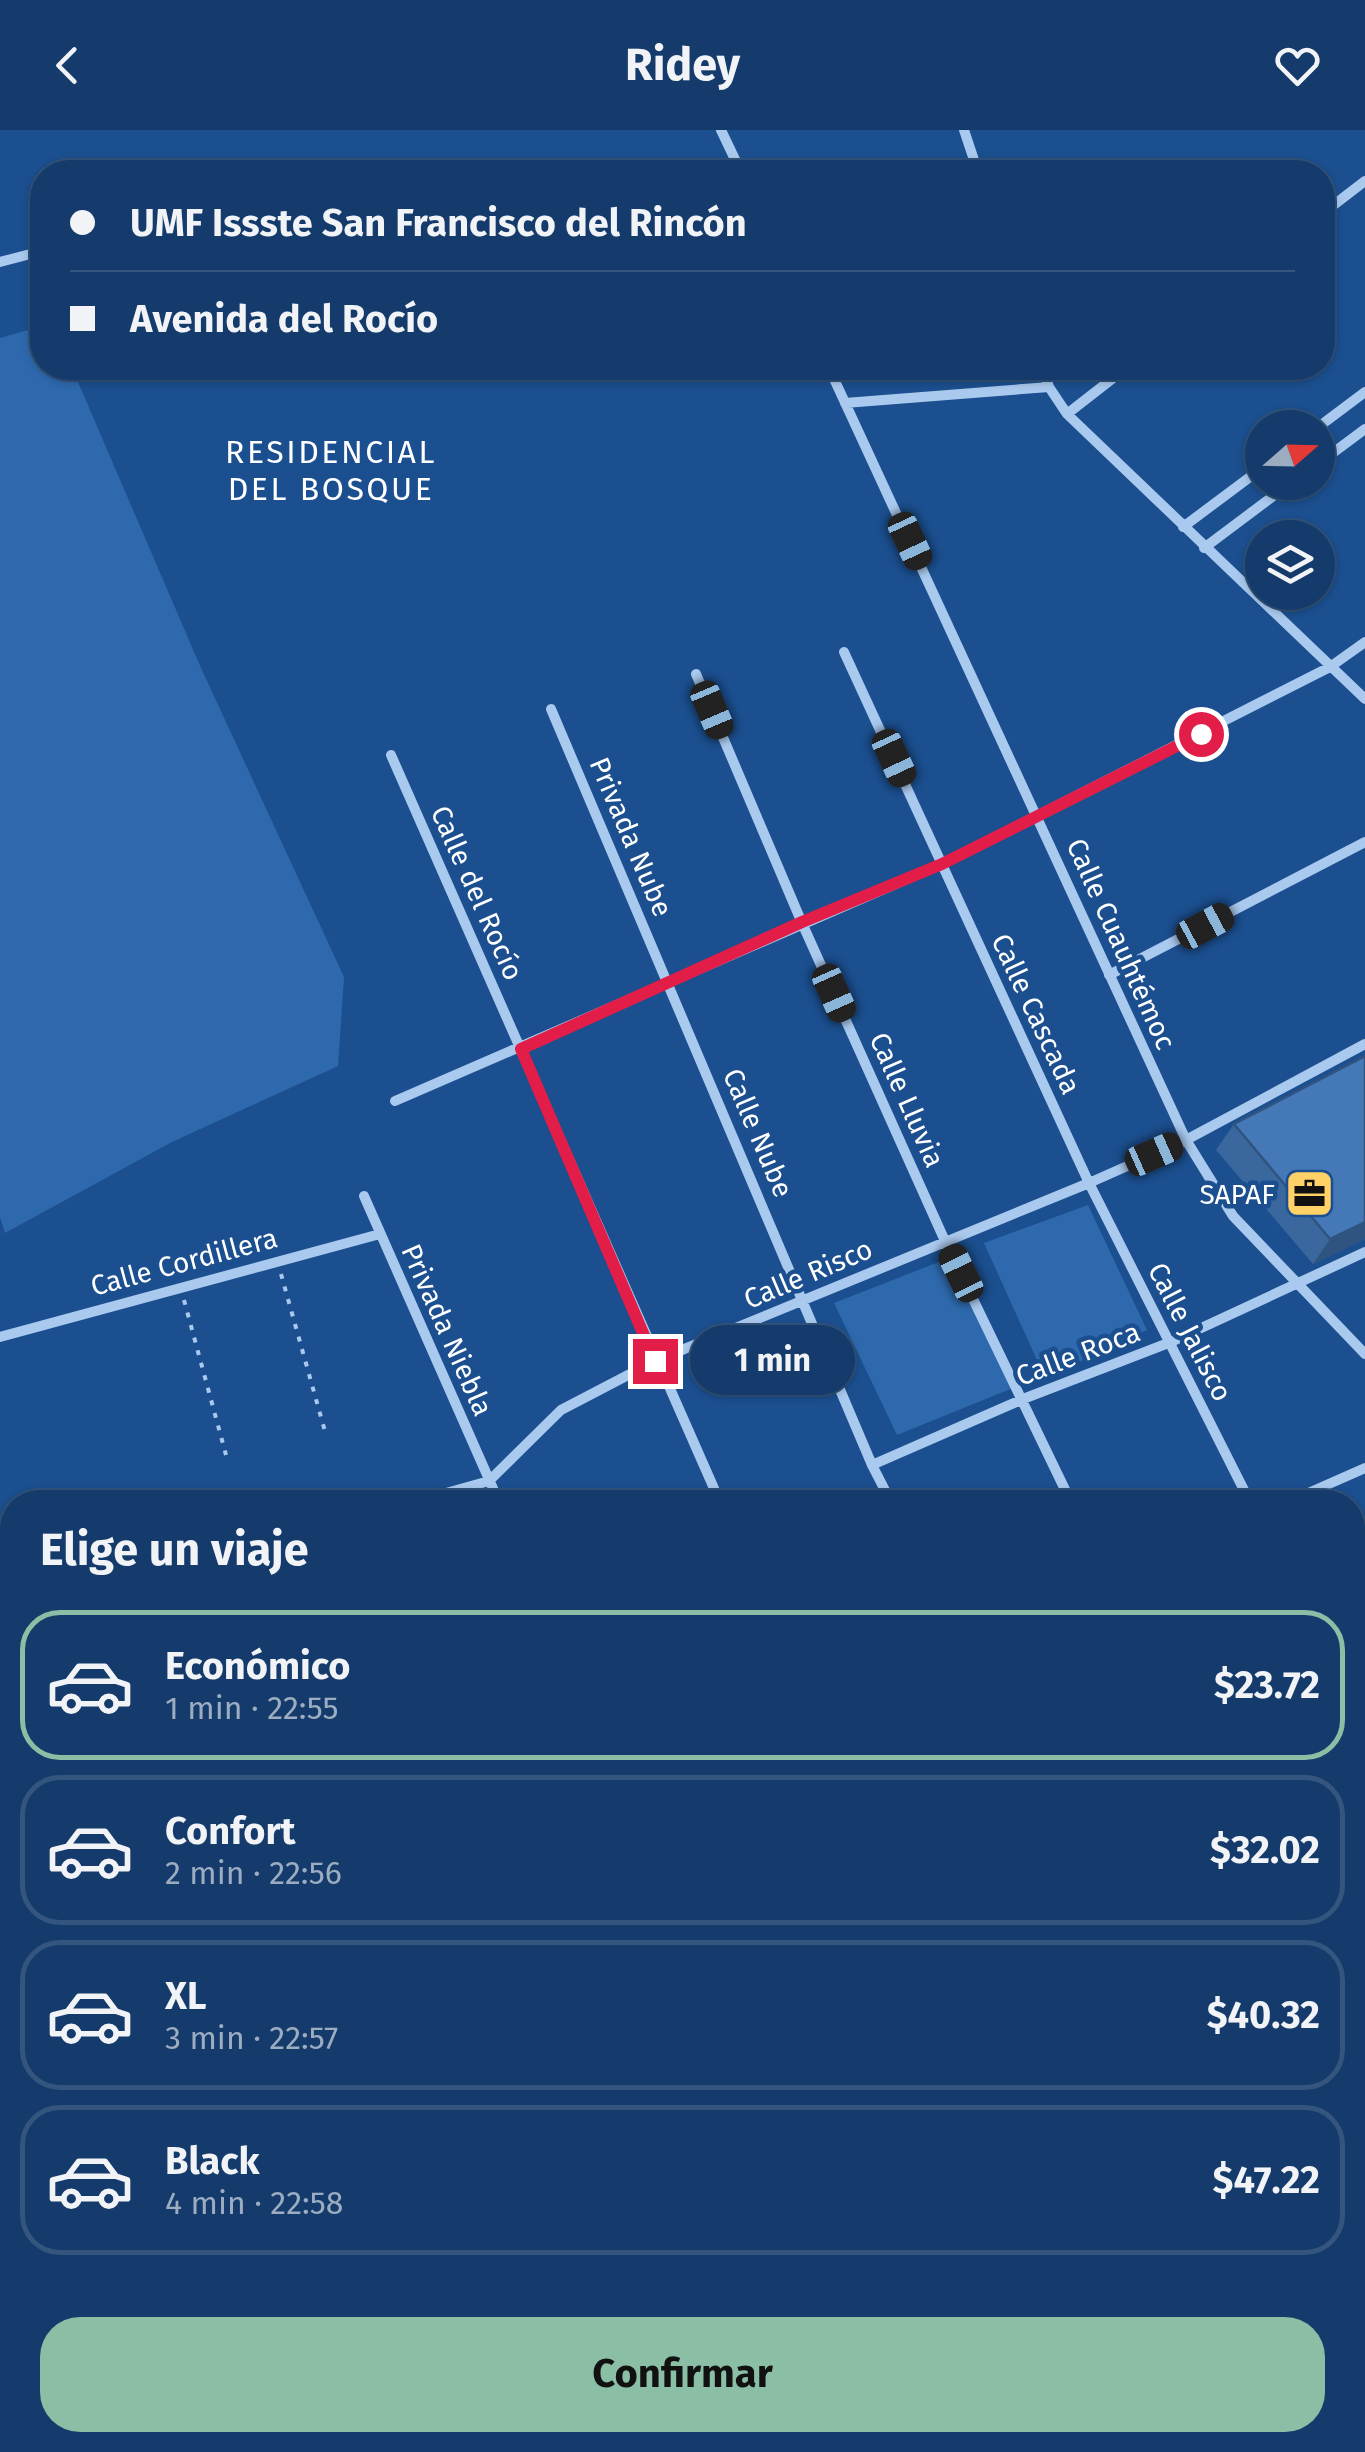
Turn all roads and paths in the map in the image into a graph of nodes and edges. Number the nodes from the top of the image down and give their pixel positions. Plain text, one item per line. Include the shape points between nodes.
1 (722, 130) edge
2 (964, 130) edge
3 (736, 160) edge
4 (974, 160) edge
5 (1365, 181) edge
6 (1335, 204) edge
7 (30, 254) edge
8 (0, 262) edge
9 (834, 380) edge
10 (1047, 380) edge
11 (1111, 380) edge
12 (1049, 387) junction
13 (1365, 392) edge
14 (845, 403) junction
15 (1067, 414) junction
16 (1335, 414) edge
17 (1365, 428) edge
18 (1335, 451) edge
19 (1245, 481) edge
20 (1268, 500) edge
21 (1183, 527) junction
22 (1204, 548) junction
23 (1365, 642) edge
24 (844, 652) dead end
25 (1330, 667) junction
26 (696, 674) dead end
27 (1365, 699) edge
28 (551, 709) dead end
29 (391, 754) dead end
30 (1039, 817) junction
31 (1365, 842) edge
32 (942, 864) junction
33 (802, 922) junction
34 (1108, 975) junction
35 (669, 982) junction
36 (1365, 1044) edge
37 (521, 1049) junction
38 (395, 1102) dead end
39 (1186, 1140) junction
40 (1088, 1183) junction
41 (364, 1196) dead end
42 (380, 1234) junction
43 (945, 1241) junction
44 (1365, 1252) edge
45 (277, 1260) junction
46 (1300, 1283) junction
47 (180, 1286) junction
48 (806, 1301) junction
49 (0, 1336) edge
50 (1171, 1342) junction
51 (1365, 1354) edge
52 (655, 1361) junction
53 (1023, 1399) junction
54 (326, 1436) dead end
55 (226, 1455) dead end
56 (872, 1465) junction
57 (1365, 1468) edge
58 (489, 1482) junction
59 (459, 1490) edge
60 (493, 1490) edge
61 (714, 1490) edge
62 (885, 1490) edge
63 (1065, 1490) edge
64 (1244, 1490) edge
65 (1315, 1490) edge

1 - 3 street
2 - 4 street
5 - 6 street
7 - 8 street
9 - 14 street, Calle Cuauhtémoc
10 - 12 street
11 - 15 street
12 - 14 street
12 - 15 street
13 - 16 street
14 - 30 street, Calle Cuauhtémoc
15 - 21 street
17 - 18 street
19 - 21 street
20 - 22 street
21 - 22 street
22 - 25 street
23 - 25 street
24 - 32 street, Calle Cascada
25 - 27 street
25 - 30 street
26 - 33 street, Calle Lluvia
28 - 35 street, Privada Nube
29 - 37 street, Calle del Rocío
30 - 32 street
30 - 34 street, Calle Cuauhtémoc
31 - 34 street
32 - 33 street
32 - 40 street, Calle Cascada
33 - 35 street
33 - 43 street, Calle Lluvia
34 - 39 street, Calle Cuauhtémoc
35 - 37 street
35 - 48 street, Calle Nube
36 - 39 street, Calle Risco
37 - 38 street
37 - 52 street, Calle del Rocío
39 - 40 street, Calle Risco
39 - 46 street, Calle Cuauhtémoc via 1233,1216
40 - 43 street, Calle Risco
40 - 50 street, Calle Jalisco
41 - 42 street, Privada Niebla
42 - 45 street, Calle Cordillera
42 - 58 street, Privada Niebla
43 - 48 street, Calle Risco
43 - 53 street, Calle Lluvia
44 - 46 street, Calle Roca
45 - 47 street, Calle Cordillera
45 - 54 path
46 - 50 street, Calle Roca
46 - 51 street, Calle Cuauhtémoc
47 - 49 street, Calle Cordillera
47 - 55 path
48 - 52 street, Calle Risco
48 - 56 street, Calle Nube
50 - 53 street, Calle Roca
50 - 64 street, Calle Jalisco
52 - 58 street, Calle Risco via 561,1410
52 - 61 street, Calle del Rocío
53 - 56 street, Calle Roca
53 - 63 street, Calle Lluvia
56 - 62 street, Calle Nube
57 - 65 street
58 - 59 street
58 - 60 street, Privada Niebla

